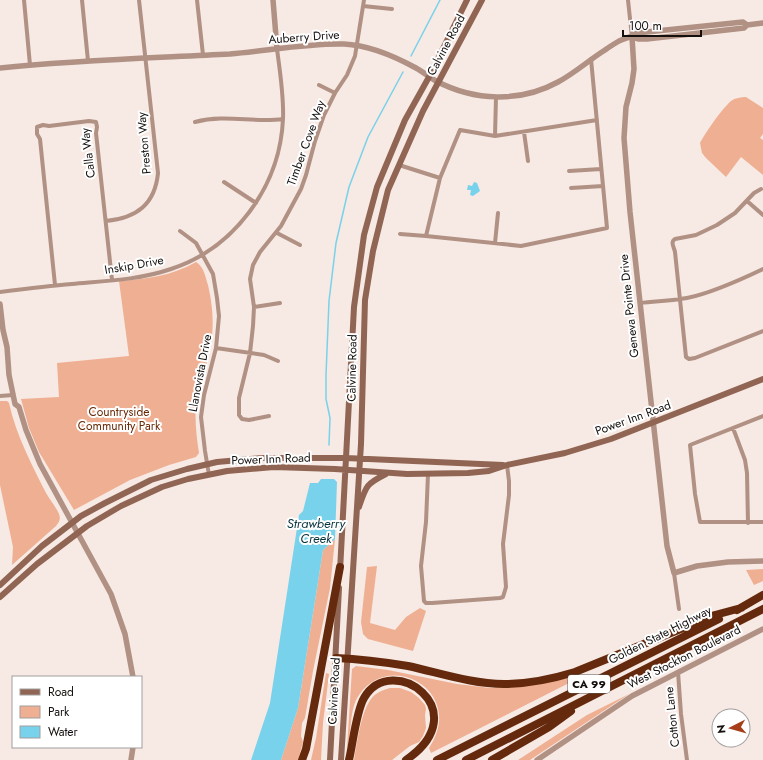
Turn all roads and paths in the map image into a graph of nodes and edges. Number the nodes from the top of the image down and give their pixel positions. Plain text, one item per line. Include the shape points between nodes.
1 (24, 0) edge
2 (82, 0) edge
3 (139, 0) edge
4 (197, 0) edge
5 (273, 0) edge
6 (364, 0) edge
7 (468, 0) edge
8 (482, 0) edge
9 (628, 0) edge
10 (363, 6) junction
11 (392, 9) dead end
12 (763, 23) edge
13 (632, 37) junction
14 (357, 46) junction
15 (278, 49) junction
16 (203, 55) junction
17 (145, 58) junction
18 (591, 59) junction
19 (88, 61) junction
20 (30, 65) junction
21 (0, 68) edge
22 (429, 77) junction
23 (439, 82) junction
24 (320, 85) dead end
25 (334, 93) junction
26 (496, 98) junction
27 (283, 119) junction
28 (597, 120) junction
29 (195, 122) dead end
30 (524, 132) junction
31 (494, 136) junction
32 (528, 161) dead end
33 (399, 165) junction
34 (601, 169) junction
35 (569, 171) dead end
36 (440, 178) junction
37 (224, 182) dead end
38 (603, 186) junction
39 (571, 188) dead end
40 (761, 189) dead end
41 (747, 201) junction
42 (256, 203) junction
43 (498, 213) dead end
44 (763, 215) edge
45 (106, 221) junction
46 (180, 230) dead end
47 (277, 233) junction
48 (400, 234) dead end
49 (426, 236) junction
50 (495, 243) junction
51 (300, 245) dead end
52 (202, 254) junction
53 (763, 269) edge
54 (112, 280) junction
55 (55, 285) junction
56 (0, 292) edge
57 (680, 298) junction
58 (280, 303) dead end
59 (640, 303) junction
60 (0, 304) edge
61 (254, 306) junction
62 (763, 331) edge
63 (216, 348) junction
64 (250, 353) junction
65 (278, 361) dead end
66 (763, 379) edge
67 (13, 395) junction
68 (0, 396) edge
69 (269, 416) dead end
70 (763, 416) edge
71 (654, 421) junction
72 (733, 428) junction
73 (346, 458) junction
74 (360, 458) junction
75 (207, 464) junction
76 (507, 465) junction
77 (346, 470) junction
78 (359, 471) junction
79 (209, 474) junction
80 (387, 474) junction
81 (428, 474) junction
82 (356, 515) junction
83 (763, 522) edge
84 (72, 523) junction
85 (748, 523) junction
86 (78, 533) junction
87 (763, 561) edge
88 (340, 566) junction
89 (674, 573) junction
90 (0, 585) edge
91 (763, 595) edge
92 (0, 597) edge
93 (741, 608) junction
94 (679, 609) dead end
95 (763, 609) edge
96 (763, 629) edge
97 (336, 658) junction
98 (347, 658) junction
99 (678, 672) junction
100 (133, 676) edge
101 (599, 692) junction
102 (133, 748) edge
103 (131, 760) edge
104 (302, 760) edge
105 (330, 760) edge
106 (341, 760) edge
107 (349, 760) edge
108 (406, 760) edge
109 (437, 760) edge
110 (466, 760) edge
111 (492, 760) edge
112 (537, 760) edge
113 (687, 760) edge

1 - 20 street
2 - 19 street
3 - 17 street, Preston Way
4 - 16 street
5 - 15 street
6 - 10 street, Timber Cove Way
7 - 22 main road, Calvine Road
8 - 23 main road, Calvine Road
9 - 13 street
10 - 11 street
10 - 14 street, Timber Cove Way
12 - 13 street, Auberry Drive via 747,25 744,28 647,39
13 - 18 street, Auberry Drive via 621,40
13 - 59 street, Geneva Pointe Drive via 634,69 626,107 624,138
14 - 15 street, Auberry Drive via 329,44
14 - 22 street, Auberry Drive via 395,58
14 - 25 street, Timber Cove Way via 347,75
15 - 16 street, Auberry Drive
15 - 27 street, Inskip Drive
16 - 17 street, Auberry Drive
17 - 19 street, Auberry Drive
17 - 45 street, Preston Way via 158,173 156,185 149,201 136,213 122,219
18 - 26 street, Auberry Drive via 558,83 516,96
18 - 28 street
19 - 20 street, Auberry Drive
20 - 21 street, Auberry Drive
22 - 23 street, Auberry Drive
22 - 73 main road, Calvine Road via 405,120 386,165 364,235 354,307
23 - 26 street, Auberry Drive via 477,95
23 - 33 main road, Calvine Road
24 - 25 street, Timber Cove Way
25 - 47 street, Timber Cove Way via 319,129 301,189
26 - 31 street
27 - 29 street via 232,118
27 - 42 street, Inskip Drive via 274,167
28 - 30 street
28 - 34 street
30 - 31 street
30 - 32 street
31 - 36 street via 460,130
33 - 36 street
33 - 74 main road, Calvine Road via 388,190 378,227 365,300
34 - 35 street
34 - 38 street
36 - 49 street
37 - 42 street
38 - 39 street
38 - 50 street via 607,228 521,246
40 - 41 street via 756,190
41 - 44 street
41 - 57 street via 717,225 696,235 674,239 672,245
42 - 52 street, Inskip Drive via 234,231
43 - 50 street
45 - 54 street, Calla Way
45 - 55 street, Calla Way via 96,122 43,125 37,128
46 - 52 street, Llanovista Drive via 196,243
47 - 51 street
47 - 61 street, Timber Cove Way via 260,252 253,265 250,279
48 - 49 street
49 - 50 street
52 - 54 street, Inskip Drive via 171,269
52 - 63 street, Llanovista Drive via 213,274 216,294 219,316
53 - 57 street via 723,286
54 - 55 street, Inskip Drive
55 - 56 street, Inskip Drive
57 - 59 street
57 - 62 street via 684,353 689,359
58 - 61 street
59 - 71 street, Geneva Pointe Drive
60 - 67 street
61 - 64 street, Timber Cove Way
63 - 64 street
63 - 75 street, Llanovista Drive via 201,418
64 - 65 street
64 - 69 street, Timber Cove Way via 239,398 239,415 242,419 249,420
66 - 71 main road, Power Inn Road
67 - 68 street
67 - 84 street via 40,464
70 - 72 street
71 - 76 main road, Power Inn Road via 611,439 545,458
71 - 89 street, Geneva Pointe Drive via 667,546
72 - 85 street via 747,473
72 - 85 street via 690,445 695,494 700,522
73 - 74 main road, Power Inn Road
73 - 75 main road, Power Inn Road via 262,458
73 - 77 main road, Calvine Road
74 - 76 main road, Power Inn Road
74 - 78 main road, Calvine Road
75 - 79 street, Llanovista Drive
75 - 84 main road, Power Inn Road via 151,480
76 - 81 main road, Power Inn Road via 489,471
76 - 81 street via 510,495 503,544 506,587 500,598 432,603 424,601 421,566
77 - 78 main road, Power Inn Road
77 - 79 main road, Power Inn Road via 274,468
77 - 88 main road, Calvine Road
78 - 80 main road, Power Inn Road
78 - 82 main road, Calvine Road
79 - 86 main road, Power Inn Road via 162,487 103,516
80 - 81 main road, Power Inn Road
80 - 82 main road via 371,481 364,491
82 - 98 main road, Calvine Road
83 - 85 street
84 - 86 street
84 - 90 main road, Power Inn Road via 42,546
86 - 92 main road, Power Inn Road via 37,564
86 - 100 street via 115,603 128,646
87 - 89 street via 697,566
88 - 97 main road, Calvine Road
88 - 104 highway
89 - 94 street
91 - 93 highway, Golden State Highway / CA 99
93 - 98 highway via 715,615 576,672 532,682 494,683 408,666
93 - 109 highway, Golden State Highway / CA 99
95 - 101 highway, Golden State Highway / CA 99
96 - 99 street, West Stockton Boulevard
97 - 98 highway
97 - 105 main road, Calvine Road
98 - 106 main road, Calvine Road
99 - 112 street, West Stockton Boulevard via 632,696
99 - 113 street, Cotton Lane
101 - 110 highway, Golden State Highway / CA 99
101 - 111 highway
102 - 103 street
107 - 108 highway via 360,705 365,696 379,684 395,681 412,684 425,694 434,716 430,737

